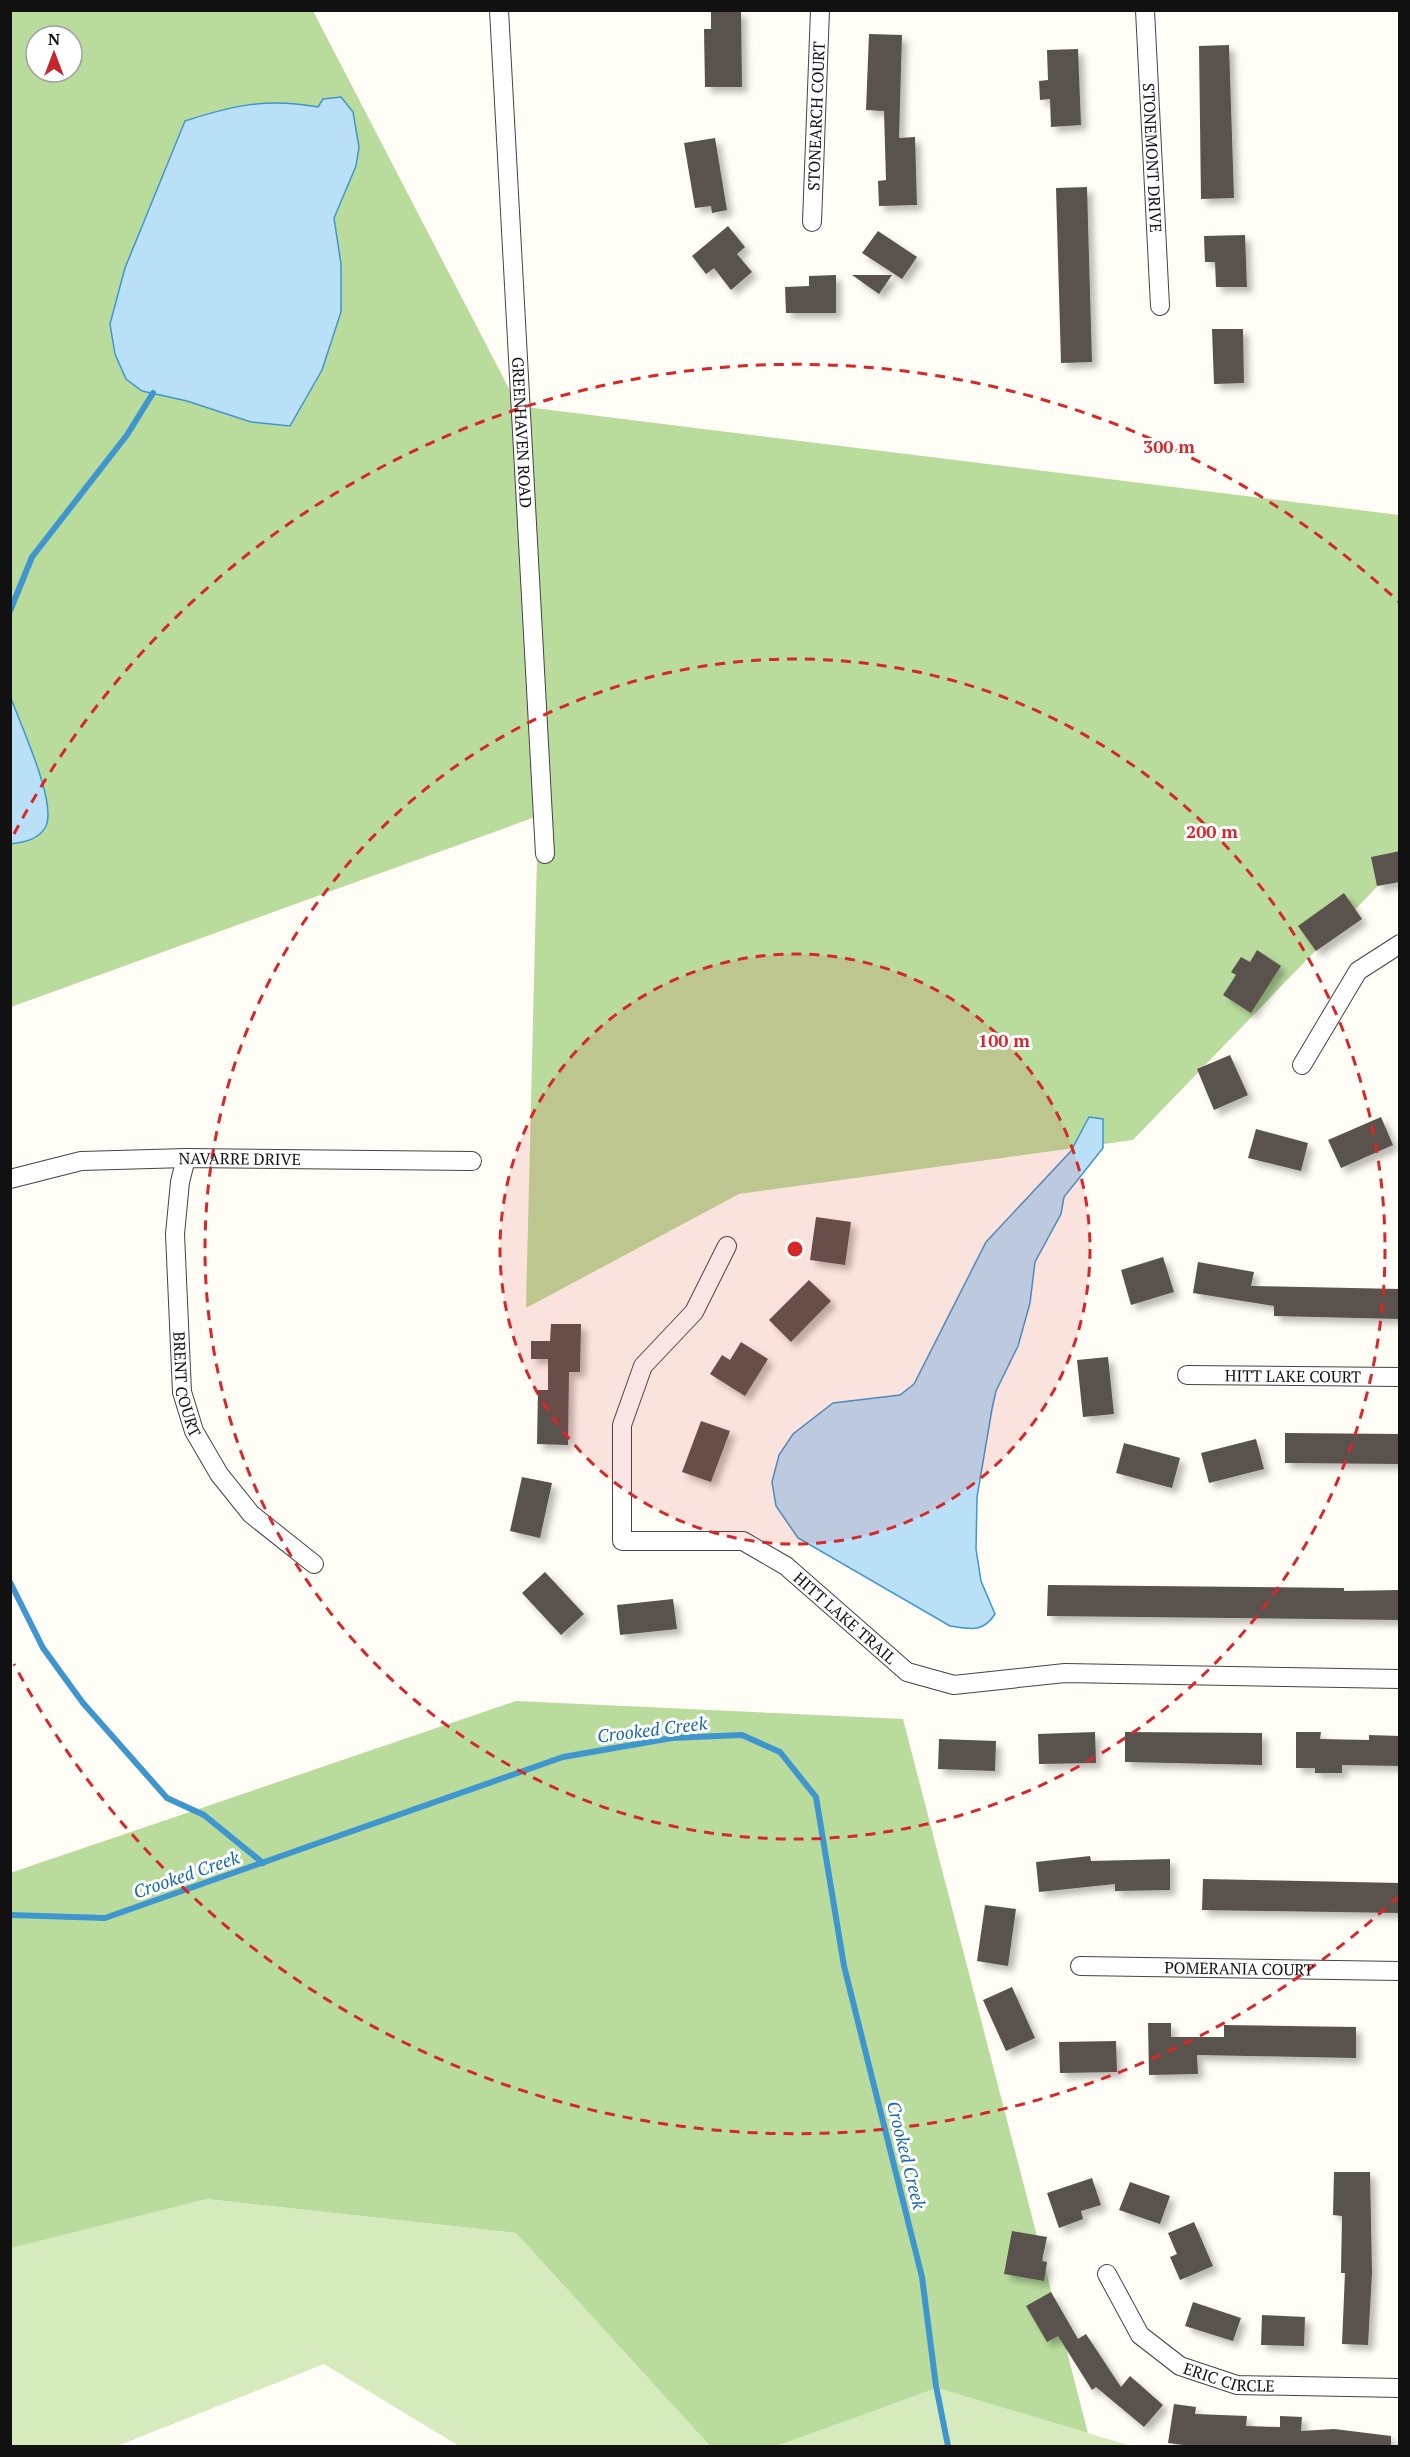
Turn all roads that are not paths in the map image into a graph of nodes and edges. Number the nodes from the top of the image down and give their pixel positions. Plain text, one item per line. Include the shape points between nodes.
1 (499, 10) edge
2 (820, 10) edge
3 (1145, 10) edge
4 (812, 222) dead end
5 (1160, 306) dead end
6 (544, 854) dead end
7 (1400, 944) edge
8 (1302, 1065) dead end
9 (186, 1158) junction
10 (472, 1161) dead end
11 (10, 1179) edge
12 (727, 1246) dead end
13 (1187, 1375) dead end
14 (1400, 1377) edge
15 (314, 1564) dead end
16 (1400, 1679) edge
17 (1080, 1966) dead end
18 (1400, 1971) edge
19 (1107, 2274) dead end
20 (1400, 2388) edge

1 - 6 street, GREENHAVEN ROAD
2 - 4 street, STONEARCH COURT
3 - 5 street, STONEMONT DRIVE
7 - 8 street via 1358,970
9 - 10 street, NAVARRE DRIVE
9 - 11 street, NAVARRE DRIVE via 81,1161
9 - 15 street, BRENT COURT via 175,1234 182,1392 194,1431 219,1474 251,1514
12 - 16 street, HITT LAKE TRAIL via 694,1312 643,1366 622,1425 622,1541 744,1541 786,1566 907,1672 954,1685 1065,1673
13 - 14 street, HITT LAKE COURT
17 - 18 street, POMERANIA COURT
19 - 20 street, ERIC CIRCLE via 1140,2335 1180,2366 1237,2385

